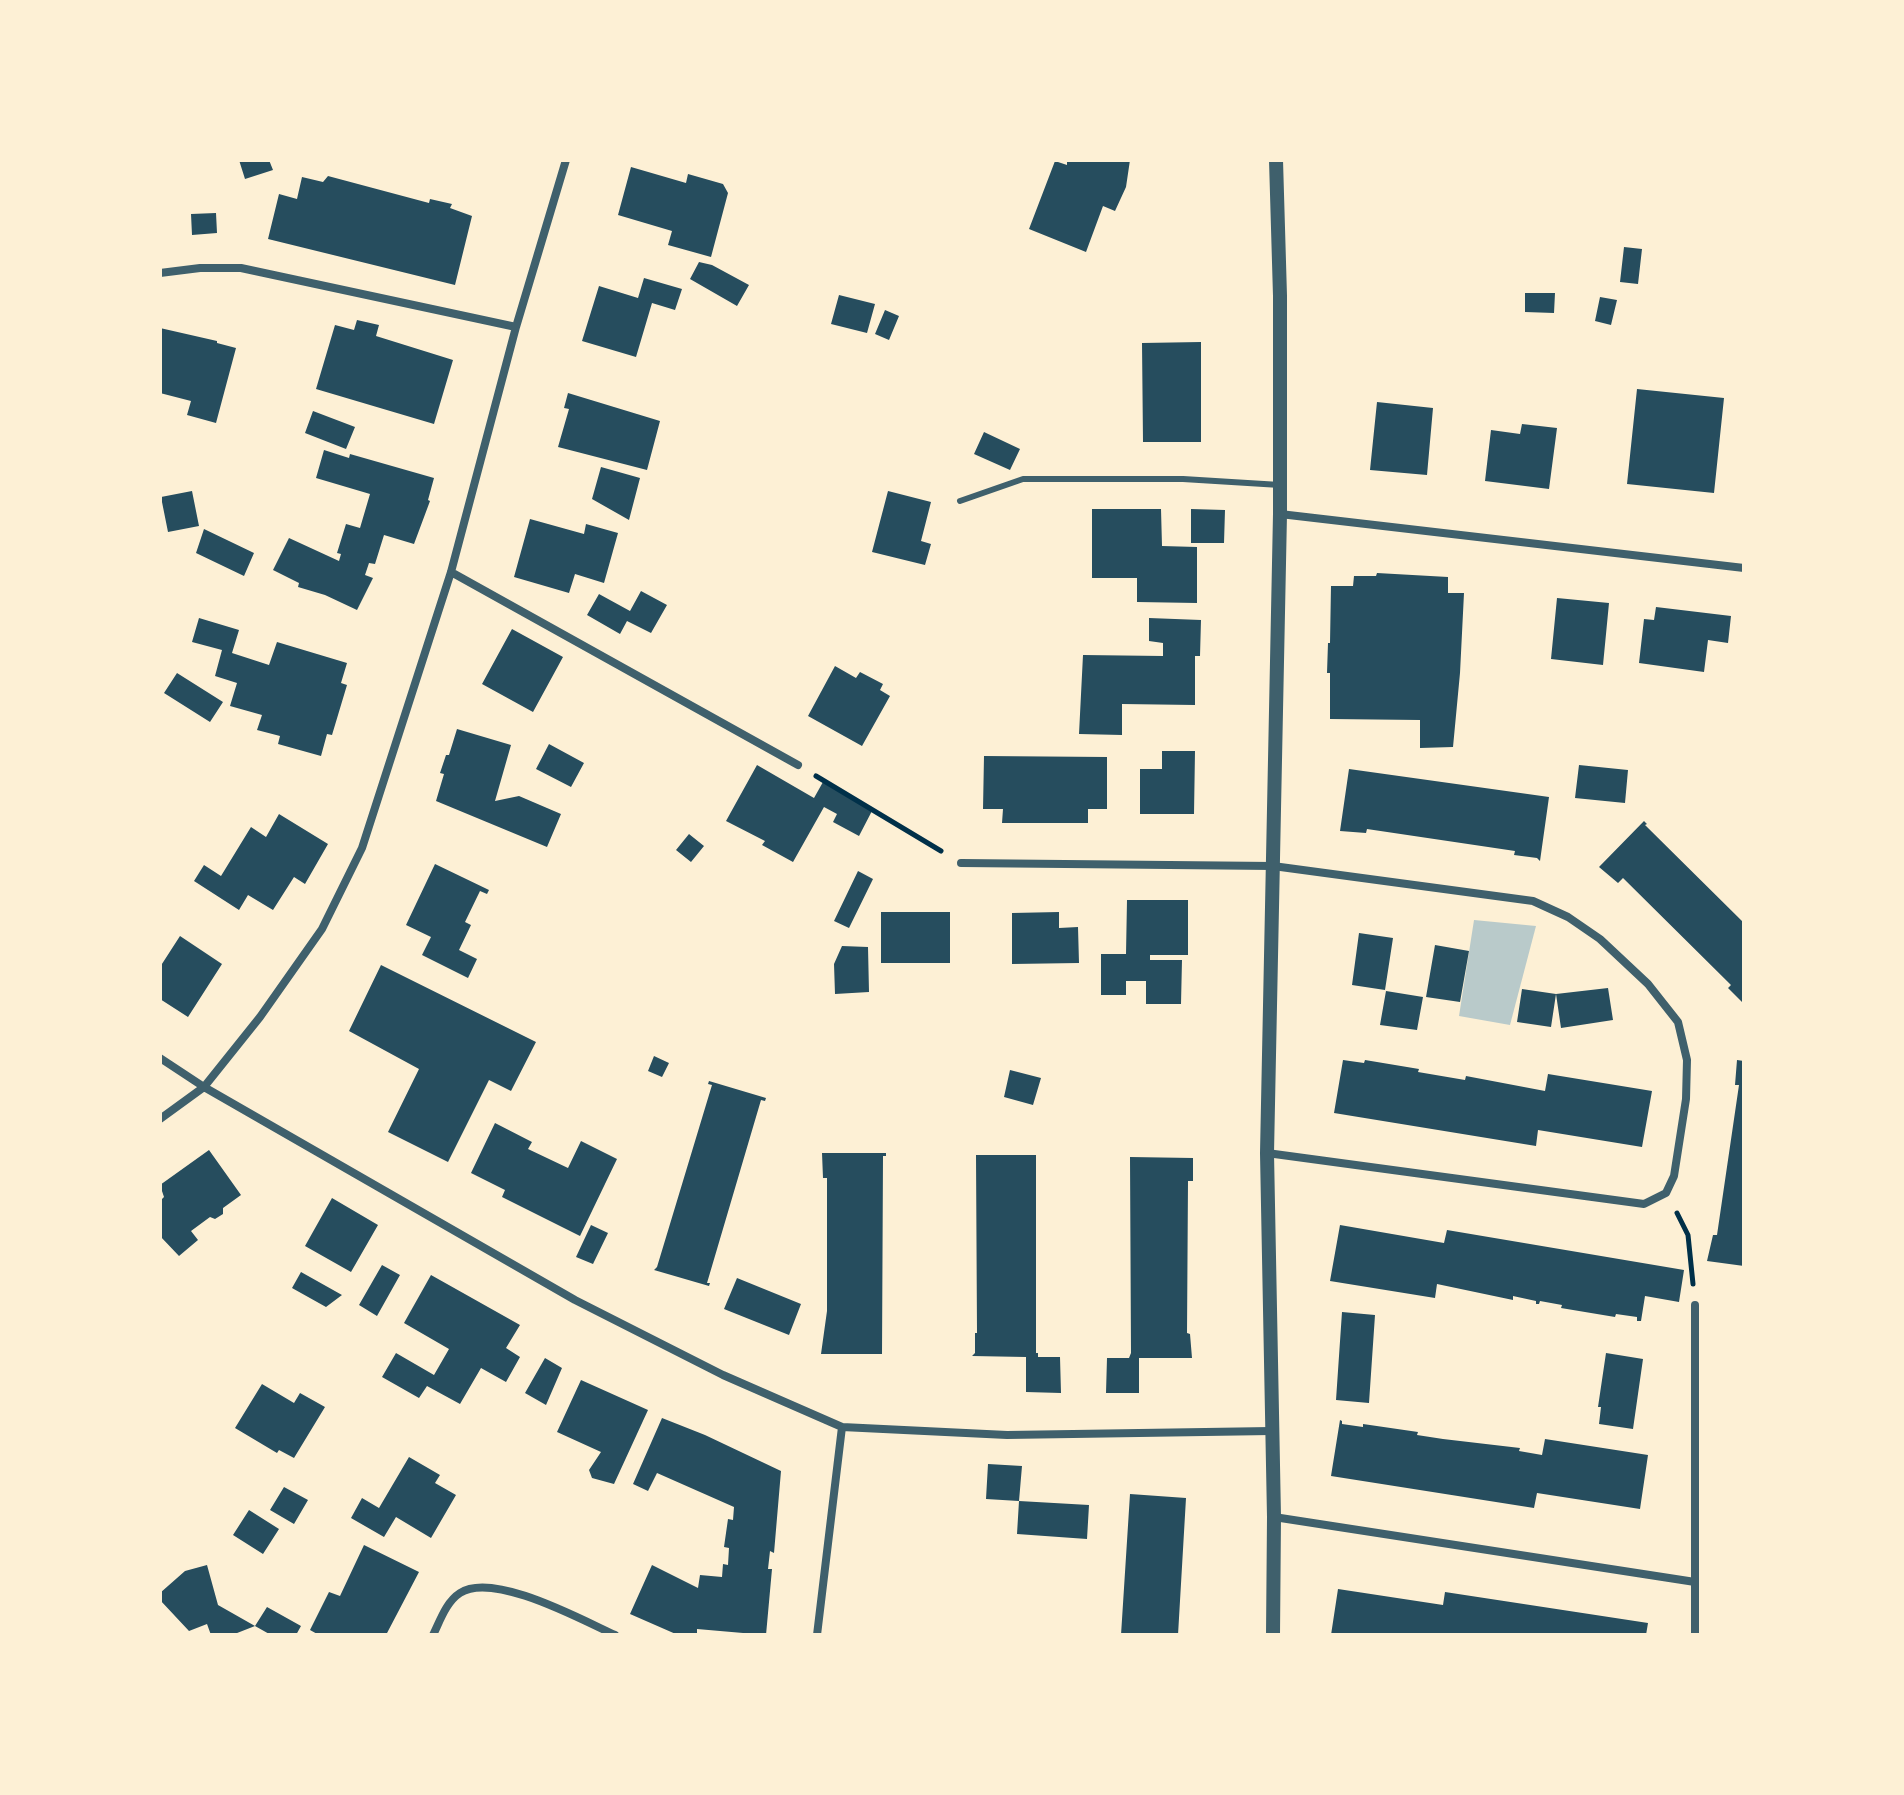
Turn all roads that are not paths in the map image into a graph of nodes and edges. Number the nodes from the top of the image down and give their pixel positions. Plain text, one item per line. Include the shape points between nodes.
1 (566, 160) edge
2 (1276, 160) edge
3 (160, 273) edge
4 (516, 327) junction
5 (1280, 485) junction
6 (960, 501) dead end
7 (1280, 514) junction
8 (1744, 568) edge
9 (451, 572) junction
10 (798, 765) road end
11 (961, 863) road end
12 (1273, 866) junction
13 (160, 1058) edge
14 (204, 1087) junction
15 (160, 1119) edge
16 (1267, 1153) junction
17 (1695, 1305) road end
18 (842, 1427) junction
19 (1271, 1431) junction
20 (1274, 1517) junction
21 (1695, 1582) junction
22 (433, 1635) edge
23 (615, 1635) edge
24 (817, 1635) edge
25 (1273, 1635) edge
26 (1695, 1635) edge

1 - 4 street
2 - 5 street
3 - 4 street via 241,268
4 - 9 street
5 - 6 lane via 1023,479
5 - 7 street
7 - 8 street
7 - 12 street
9 - 10 street
9 - 14 street via 362,848 322,929
11 - 12 street
12 - 16 street
12 - 16 street via 1533,901 1568,917 1648,984 1678,1022 1687,1060 1674,1176 1666,1193 1644,1204
13 - 14 street
14 - 15 street
14 - 18 street via 575,1300 723,1375
16 - 19 street
17 - 21 street
18 - 19 street via 1007,1435
18 - 24 street
19 - 20 street
20 - 21 street
20 - 25 street
21 - 26 street
22 - 23 street via 448,1606 461,1592 476,1588 520,1594

